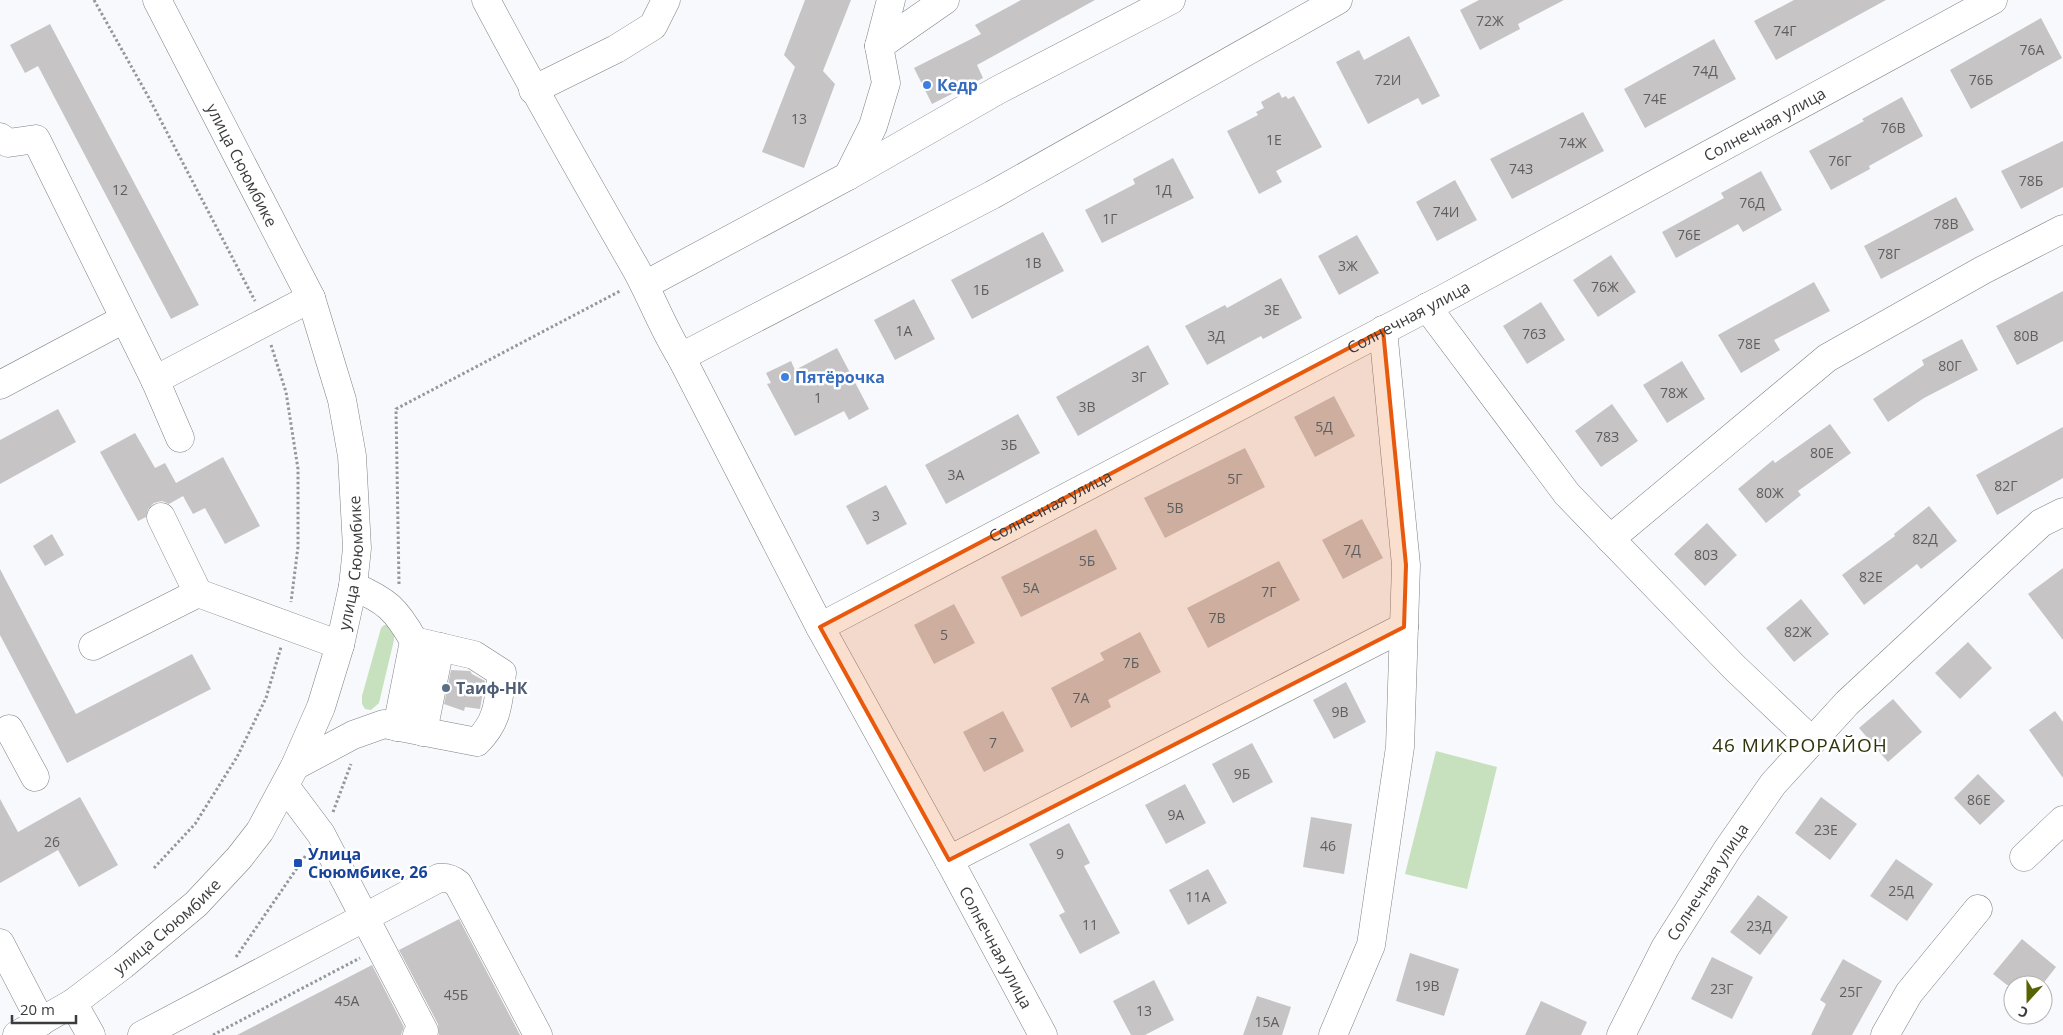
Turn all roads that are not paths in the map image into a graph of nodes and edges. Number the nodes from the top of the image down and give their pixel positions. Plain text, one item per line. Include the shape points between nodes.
1 (157, 0) edge
2 (486, 0) edge
3 (666, 0) edge
4 (891, 0) edge
5 (945, 0) edge
6 (1171, 0) edge
7 (1338, 0) edge
8 (1993, 0) edge
9 (880, 46) junction
10 (533, 90) junction
11 (0, 137) edge
12 (848, 176) junction
13 (2063, 229) edge
14 (645, 285) junction
15 (311, 298) junction
16 (1427, 307) junction
17 (124, 319) junction
18 (1383, 330) junction
19 (681, 357) junction
20 (155, 380) junction
21 (0, 385) edge
22 (180, 438) dead end
23 (2063, 512) edge
24 (161, 517) dead end
25 (1610, 539) junction
26 (353, 586) junction
27 (198, 593) junction
28 (820, 627) junction
29 (1404, 627) junction
30 (414, 641) junction
31 (340, 645) junction
32 (93, 646) dead end
33 (440, 647) junction
34 (3, 726) edge
35 (381, 727) junction
36 (423, 732) junction
37 (1812, 741) junction
38 (290, 776) junction
39 (35, 777) dead end
40 (2063, 820) edge
41 (2024, 857) dead end
42 (949, 860) junction
43 (1978, 909) dead end
44 (364, 917) junction
45 (0, 943) edge
46 (73, 1003) junction
47 (41, 1022) junction
48 (422, 1034) edge
49 (17, 1035) edge
50 (91, 1035) edge
51 (142, 1035) edge
52 (538, 1035) edge
53 (1042, 1035) edge
54 (1332, 1035) edge
55 (1621, 1035) edge
56 (1885, 1035) edge

1 - 15 street, улица Сююмбике
2 - 10 street, Солнечная улица
3 - 10 street via 653,26 616,49
4 - 9 street
5 - 9 street
6 - 12 street via 998,90
7 - 19 street via 992,195
8 - 16 street, Солнечная улица
9 - 12 street via 886,83 873,126
10 - 14 street, Солнечная улица
11 - 17 street via 8,143 36,139
12 - 14 street
13 - 25 street via 1827,358
14 - 19 street, Солнечная улица via 667,336
15 - 20 street
15 - 26 street, улица Сююмбике via 342,400 352,456 357,548
16 - 18 street, Солнечная улица
16 - 25 street via 1567,494
17 - 20 street
17 - 21 street
18 - 28 street, Солнечная улица
18 - 29 street via 1406,565
19 - 28 street, Солнечная улица
20 - 22 street
23 - 37 street, Солнечная улица via 2041,523 1847,702
24 - 27 street
25 - 37 street via 1734,667
26 - 30 street via 377,596 400,616
26 - 31 street, улица Сююмбике
27 - 31 street
27 - 32 street
28 - 42 street, Солнечная улица
29 - 42 street
29 - 54 street via 1400,746 1371,945
30 - 33 street
30 - 35 street
31 - 38 street, улица Сююмбике via 321,707
33 - 36 street
33 - 36 street via 474,655 502,673 498,707 489,730 477,742
34 - 39 street
35 - 36 street
35 - 38 street via 353,735
37 - 55 street, Солнечная улица via 1773,784 1727,850 1665,948
38 - 44 street
38 - 46 street, улица Сююмбике via 260,831 196,904
40 - 41 street
42 - 53 street, Солнечная улица
43 - 56 street via 1909,994
44 - 48 street
44 - 51 street
44 - 52 street via 438,878 452,879 458,884
45 - 47 street
46 - 47 street, улица Сююмбике
46 - 50 street
47 - 49 street, улица Сююмбике

